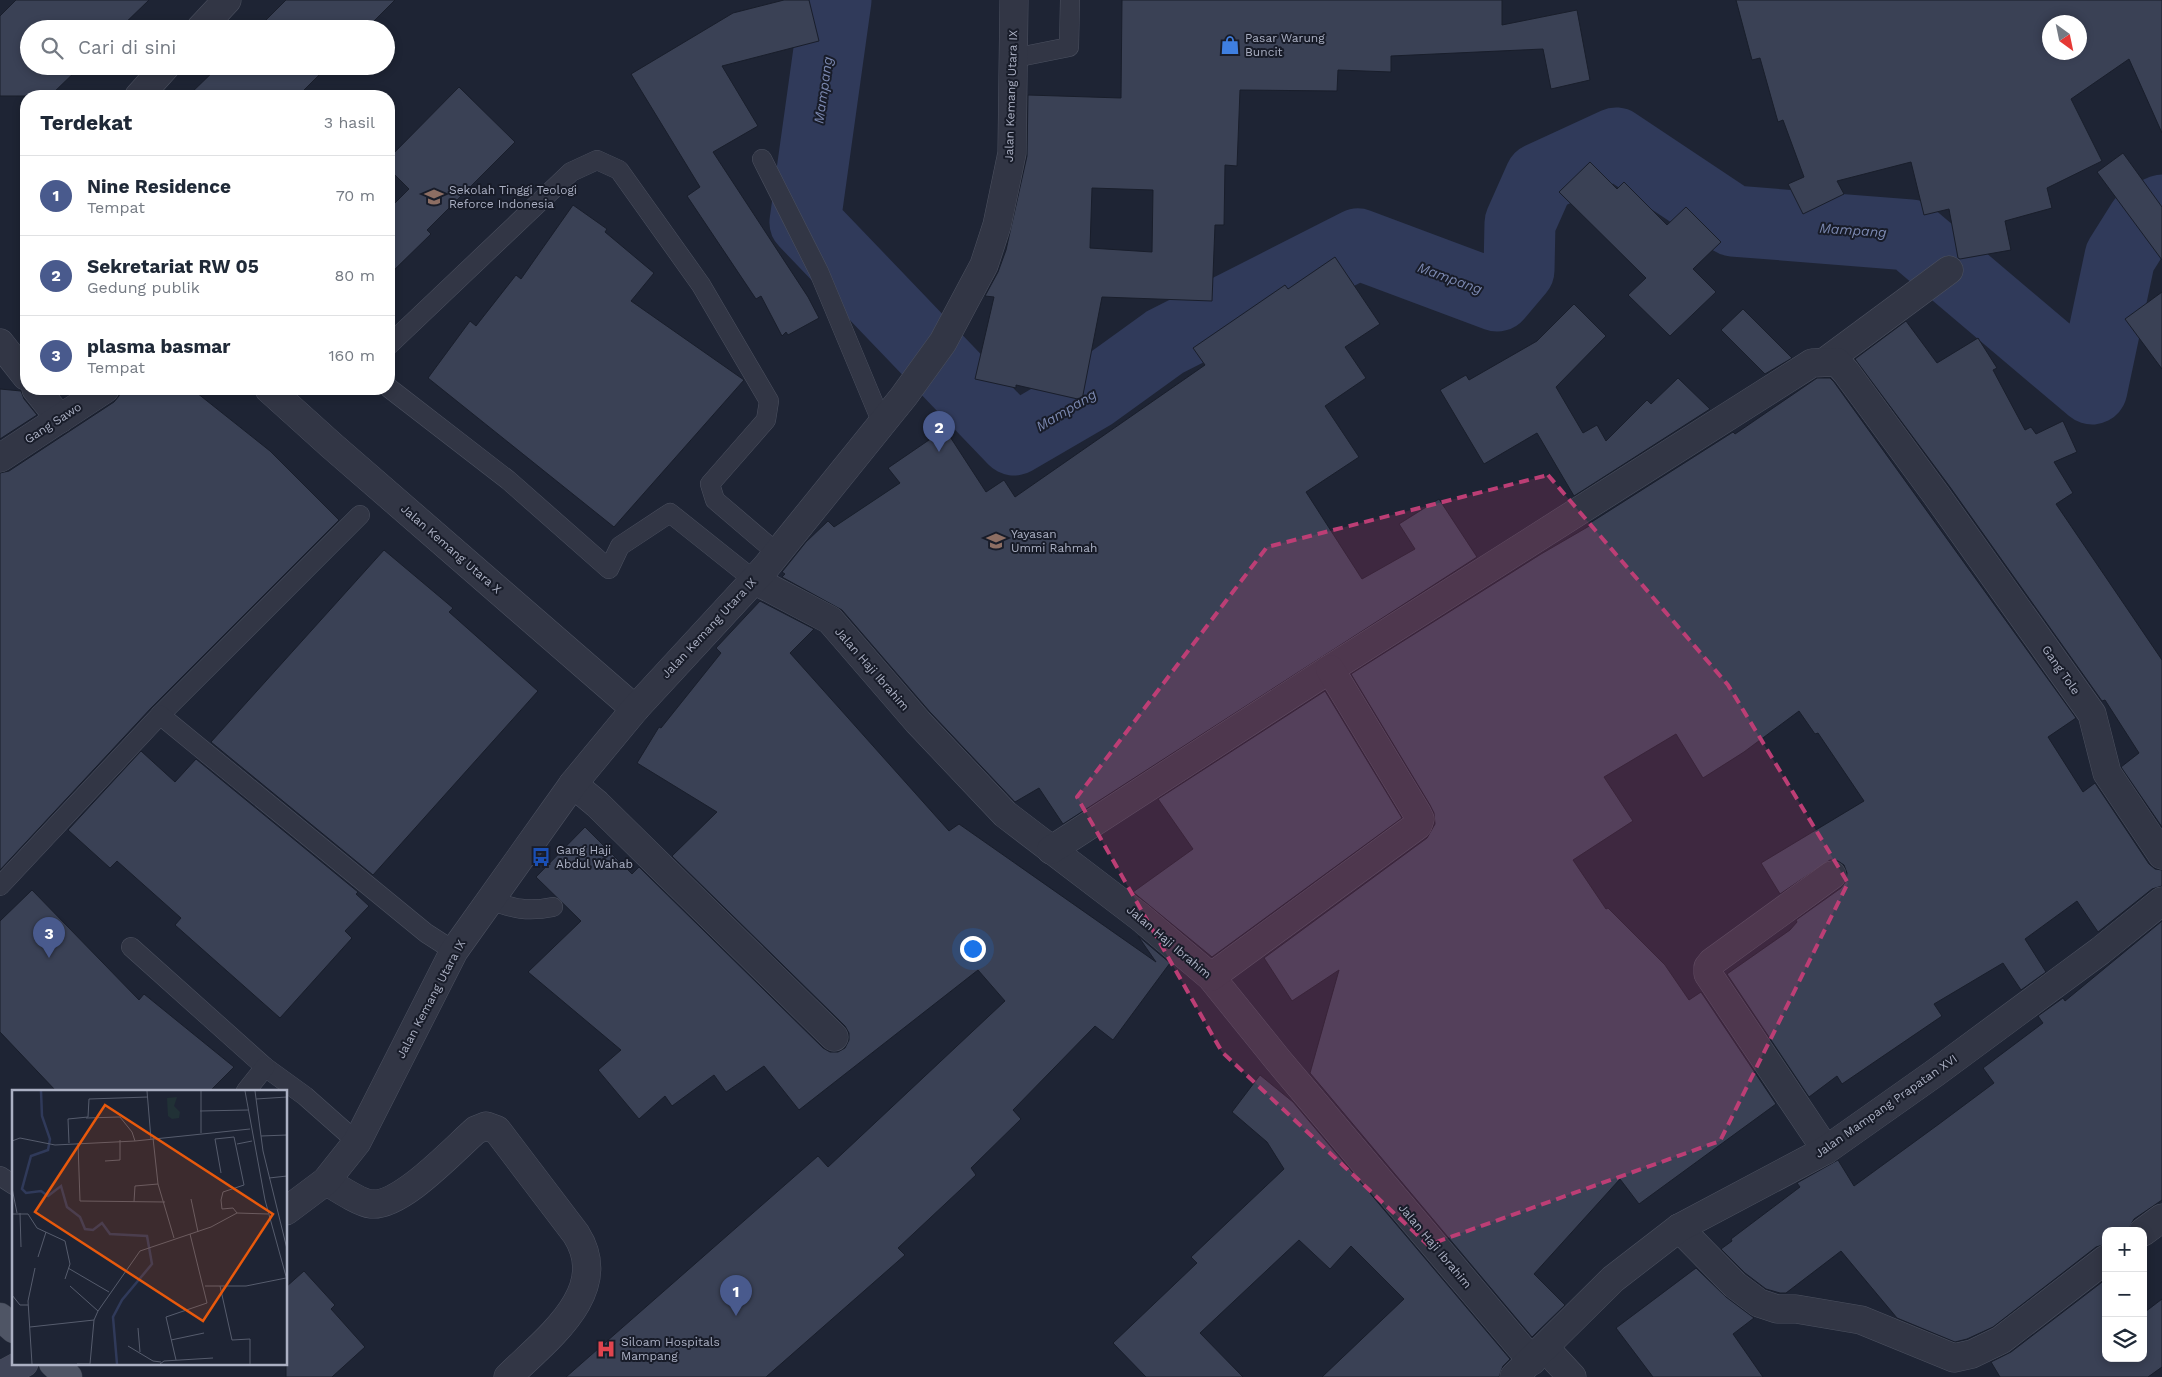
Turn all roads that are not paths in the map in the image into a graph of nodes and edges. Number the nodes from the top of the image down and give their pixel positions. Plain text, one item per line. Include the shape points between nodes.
1 (227, 0) edge
2 (1014, 0) edge
3 (1070, 0) edge
4 (208, 20) edge
5 (1014, 58) junction
6 (158, 75) edge
7 (145, 90) edge
8 (762, 159) dead end
9 (1949, 270) dead end
10 (395, 339) edge
11 (0, 343) edge
12 (1826, 361) junction
13 (20, 368) edge
14 (395, 393) edge
15 (41, 395) edge
16 (96, 395) edge
17 (276, 395) edge
18 (60, 419) junction
19 (882, 423) junction
20 (0, 458) edge
21 (360, 515) dead end
22 (777, 554) junction
23 (754, 580) junction
24 (1330, 669) junction
25 (635, 709) junction
26 (160, 715) junction
27 (573, 784) junction
28 (1051, 850) junction
29 (2162, 855) edge
30 (1832, 875) dead end
31 (0, 886) edge
32 (490, 900) junction
33 (2162, 901) edge
34 (553, 907) dead end
35 (130, 947) dead end
36 (454, 952) junction
37 (1211, 977) junction
38 (834, 1036) dead end
39 (266, 1067) junction
40 (247, 1090) edge
41 (357, 1142) junction
42 (1826, 1150) junction
43 (0, 1176) edge
44 (326, 1181) junction
45 (12, 1184) edge
46 (288, 1210) edge
47 (2162, 1218) edge
48 (1679, 1228) junction
49 (2147, 1229) edge
50 (2102, 1262) edge
51 (0, 1317) edge
52 (12, 1327) edge
53 (1530, 1362) edge
54 (54, 1364) edge
55 (68, 1377) edge
56 (508, 1377) edge
57 (1572, 1377) edge

1 - 4 street
2 - 5 street, Jalan Kemang Utara IX
3 - 5 lane via 1069,47
5 - 19 street, Jalan Kemang Utara IX via 1012,153 998,225 984,265 943,342
6 - 7 street
8 - 19 lane via 819,272
9 - 12 street
10 - 22 lane via 571,172 596,160 619,170 701,285 769,401 766,420 710,484 715,500
11 - 13 street
12 - 24 street via 1812,363
12 - 29 street, Gang Tole via 1837,362 1846,372 2092,714 2107,774
14 - 23 lane via 508,480 609,569 620,546 670,513
15 - 18 street
16 - 18 street, Gang Sawo
17 - 25 street, Jalan Kemang Utara X
18 - 20 street, Gang Sawo
19 - 22 street, Jalan Kemang Utara IX
21 - 26 lane
22 - 23 street, Jalan Kemang Utara IX
23 - 25 street, Jalan Kemang Utara IX
23 - 28 street, Jalan Haji Ibrahim via 830,620 918,722 1005,814
24 - 28 street
24 - 37 street via 1417,813 1418,825
25 - 27 street, Jalan Kemang Utara IX
26 - 31 lane
26 - 36 lane via 426,933
27 - 32 street, Jalan Kemang Utara IX
27 - 38 street
28 - 37 street, Jalan Haji Ibrahim via 1140,916
30 - 42 street via 1708,967 1708,974
32 - 34 lane via 532,911
32 - 36 street, Jalan Kemang Utara IX
33 - 42 street, Jalan Mampang Prapatan XVI via 2100,951
35 - 39 lane
36 - 41 street, Jalan Kemang Utara IX
37 - 53 street, Jalan Haji Ibrahim
39 - 40 lane
39 - 41 lane
41 - 44 street, Jalan Kemang Utara IX
42 - 48 street, Jalan Mampang Prapatan XVI
43 - 45 lane
44 - 46 street, Jalan Kemang Utara IX
44 - 56 street via 370,1204 390,1201 405,1193 476,1130 486,1126 497,1130 584,1246 587,1260 583,1291 565,1321
47 - 49 street
48 - 50 street via 1735,1285 1759,1303 1777,1309 1861,1320 1954,1358 1972,1354 2000,1340
48 - 53 street, Jalan Mampang Prapatan XVI via 1613,1279
51 - 52 main road
53 - 57 street, Jalan Haji Ibrahim
54 - 55 main road

